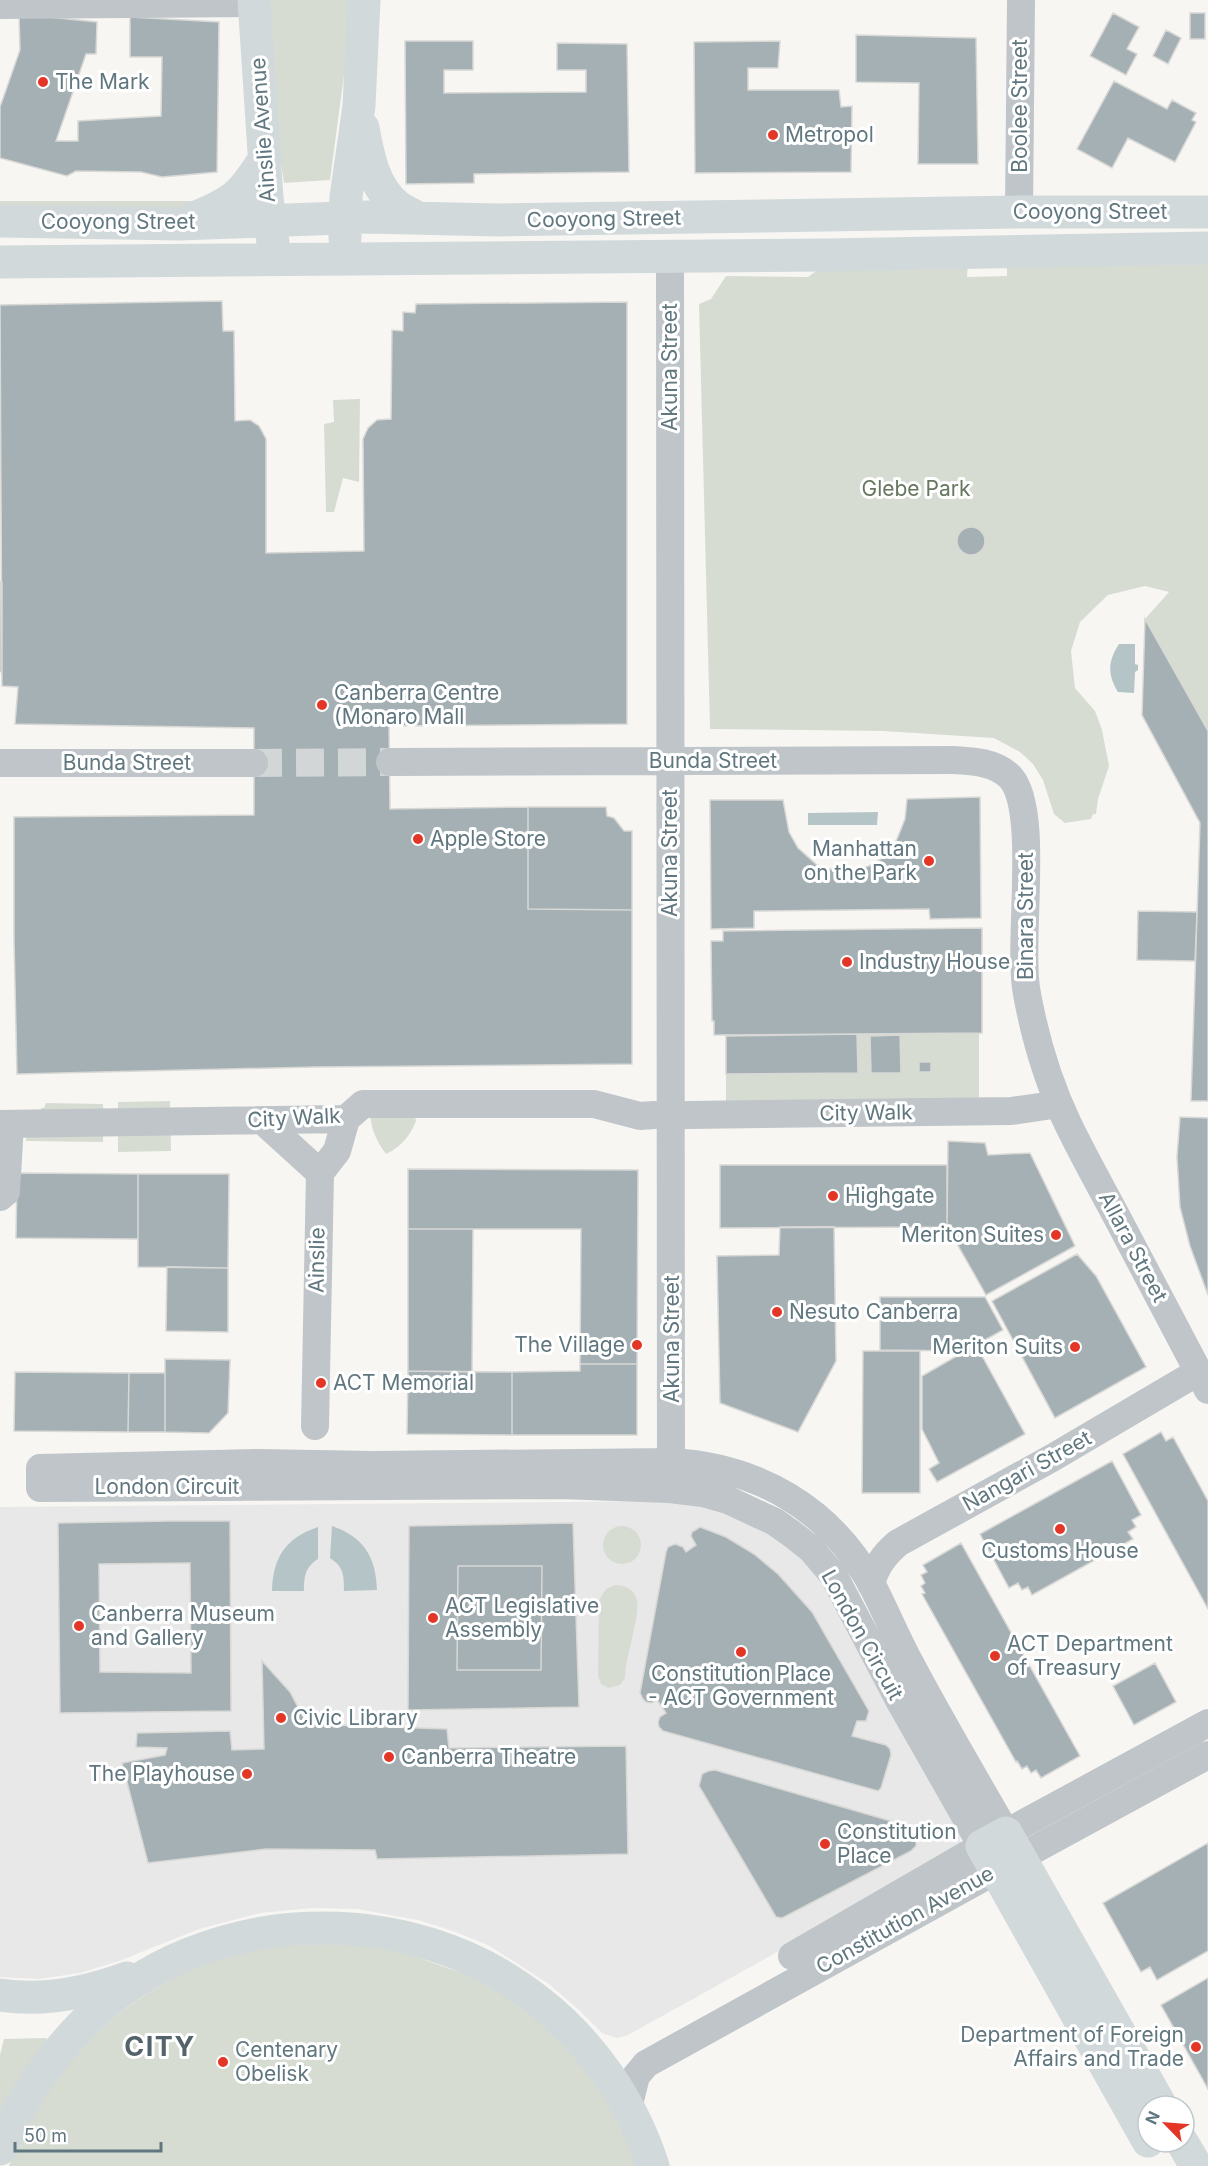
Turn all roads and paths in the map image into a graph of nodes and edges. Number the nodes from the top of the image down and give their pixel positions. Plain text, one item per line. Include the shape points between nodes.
1 (364, 0) edge
2 (1021, 0) edge
3 (254, 2) edge
4 (0, 5) edge
5 (359, 106) junction
6 (265, 158) junction
7 (1019, 212) junction
8 (1208, 212) edge
9 (670, 217) junction
10 (344, 218) junction
11 (418, 218) junction
12 (0, 221) edge
13 (270, 222) junction
14 (179, 224) junction
15 (1208, 248) edge
16 (1151, 249) junction
17 (983, 252) junction
18 (670, 256) junction
19 (346, 258) junction
20 (276, 260) junction
21 (0, 262) edge
22 (670, 760) junction
23 (390, 762) tunnel mouth
24 (0, 763) edge
25 (254, 763) tunnel mouth
26 (1021, 796) joint
27 (1053, 1104) junction
28 (654, 1115) dead end
29 (687, 1115) dead end
30 (346, 1119) junction
31 (262, 1120) junction
32 (5, 1124) edge
33 (320, 1173) junction
34 (0, 1197) edge
35 (1203, 1381) edge
36 (315, 1426) dead end
37 (259, 1463) junction
38 (373, 1465) junction
39 (671, 1475) junction
40 (294, 1486) junction
41 (345, 1486) junction
42 (871, 1584) junction
43 (1208, 1724) edge
44 (1208, 1755) edge
45 (1001, 1852) junction
46 (213, 1945) junction
47 (792, 1956) dead end
48 (0, 1995) edge
49 (1153, 2094) edge
50 (628, 2108) junction
51 (1136, 2117) edge
52 (0, 2149) edge
53 (653, 2166) edge

1 - 5 main road
2 - 7 street, Boolee Street
3 - 4 street
3 - 6 main road, Ainslie Avenue
5 - 10 main road
5 - 11 main road via 367,150 383,192 398,207
6 - 13 main road, Ainslie Avenue
6 - 14 main road via 234,199
7 - 8 main road, Cooyong Street
7 - 9 main road, Cooyong Street
7 - 16 main road via 1025,222 1043,232 1125,239
7 - 17 main road via 1009,231
9 - 11 main road, Cooyong Street
9 - 18 main road, Akuna Street
10 - 11 main road, Cooyong Street
10 - 13 main road, Cooyong Street
10 - 19 main road
12 - 14 main road, Cooyong Street
13 - 14 main road, Cooyong Street
13 - 20 main road, Ainslie Avenue
15 - 16 main road, Cooyong Street
16 - 17 main road, Cooyong Street
17 - 18 main road, Cooyong Street
18 - 19 main road, Cooyong Street
18 - 22 street, Akuna Street
19 - 20 main road, Cooyong Street
20 - 21 main road, Cooyong Street
22 - 23 street, Bunda Street
22 - 26 street, Bunda Street via 972,761 992,765 1010,778
22 - 39 street, Akuna Street
24 - 25 street, Bunda Street
26 - 27 street, Binara Street via 1026,843 1026,991
27 - 29 street, City Walk via 1011,1111
27 - 35 street, Allara Street via 1067,1122
28 - 30 street, City Walk via 640,1116 594,1104 363,1104
30 - 31 street, City Walk
30 - 33 street via 337,1152
31 - 32 street, City Walk
31 - 33 street
32 - 34 street via 6,1192
33 - 36 street, Ainslie
35 - 42 street, Nangari Street via 898,1543 881,1560
37 - 38 street, London Circuit
37 - 40 street, London Circuit
37 - 40 street, London Circuit via 40,1478
38 - 39 street, London Circuit
38 - 41 street
39 - 41 street, London Circuit via 560,1485
39 - 42 street, London Circuit via 708,1465 780,1491 837,1536
39 - 45 street, London Circuit via 775,1522 811,1549 834,1576 899,1700
40 - 41 street, London Circuit
42 - 45 street, London Circuit
43 - 45 street, Constitution Avenue
44 - 45 street, Constitution Avenue
45 - 47 street, Constitution Avenue
45 - 49 main road, London Circuit
45 - 50 street, Constitution Avenue via 646,2064 636,2076
45 - 51 main road, London Circuit
46 - 48 main road via 89,1990 40,1998
46 - 50 main road via 264,1932 320,1927 378,1931 457,1953 505,1977 559,2019 602,2067
46 - 52 main road via 130,1986 85,2022 32,2087
50 - 53 main road

